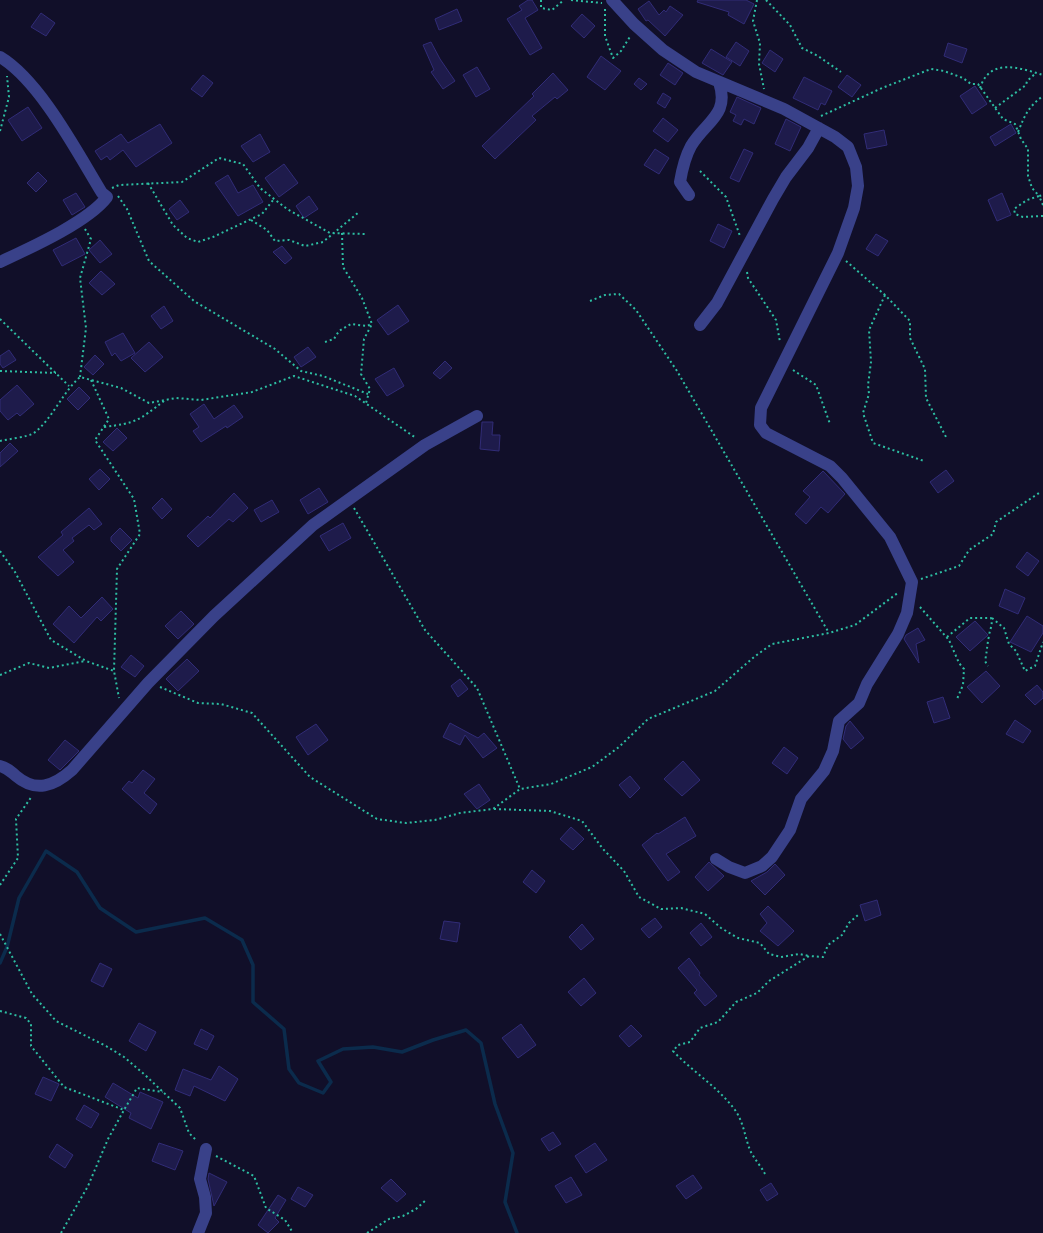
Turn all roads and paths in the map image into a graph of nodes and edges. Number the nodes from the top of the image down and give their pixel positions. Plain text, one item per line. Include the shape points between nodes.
1 (541, 0) edge
2 (564, 0) edge
3 (571, 0) edge
4 (606, 0) edge
5 (757, 0) edge
6 (766, 0) edge
7 (609, 2) edge
8 (637, 27) junction
9 (3, 58) edge
10 (842, 72) dead end
11 (1036, 73) junction
12 (1043, 75) edge
13 (719, 82) junction
14 (980, 88) junction
15 (1043, 96) edge
16 (767, 102) junction
17 (995, 108) junction
18 (814, 125) junction
19 (0, 131) edge
20 (1018, 132) junction
21 (700, 171) dead end
22 (148, 182) junction
23 (102, 193) junction
24 (689, 195) dead end
25 (1043, 195) edge
26 (1039, 196) junction
27 (274, 199) junction
28 (1043, 205) edge
29 (359, 212) dead end
30 (1043, 216) edge
31 (80, 219) junction
32 (251, 220) junction
33 (335, 233) junction
34 (342, 233) junction
35 (366, 234) dead end
36 (743, 253) junction
37 (838, 253) junction
38 (0, 262) edge
39 (885, 295) junction
40 (590, 301) dead end
41 (0, 319) edge
42 (372, 324) junction
43 (700, 325) dead end
44 (325, 342) dead end
45 (784, 364) junction
46 (0, 371) edge
47 (56, 373) junction
48 (80, 377) junction
49 (90, 380) junction
50 (69, 386) junction
51 (368, 394) junction
52 (164, 400) junction
53 (366, 403) junction
54 (477, 416) dead end
55 (830, 424) dead end
56 (103, 427) junction
57 (946, 438) dead end
58 (0, 441) edge
59 (425, 445) junction
60 (924, 461) dead end
61 (1039, 493) dead end
62 (348, 499) junction
63 (0, 551) edge
64 (912, 582) junction
65 (912, 595) junction
66 (991, 618) junction
67 (829, 633) junction
68 (947, 637) junction
69 (1043, 642) edge
70 (86, 661) junction
71 (988, 666) dead end
72 (114, 671) junction
73 (0, 675) edge
74 (148, 683) junction
75 (957, 699) dead end
76 (122, 713) junction
77 (0, 766) edge
78 (38, 786) junction
79 (520, 789) junction
80 (493, 809) junction
81 (716, 859) dead end
82 (0, 885) edge
83 (858, 915) dead end
84 (0, 934) edge
85 (810, 956) junction
86 (0, 1011) edge
87 (165, 1092) junction
88 (124, 1110) junction
89 (206, 1150) junction
90 (765, 1174) dead end
91 (426, 1200) dead end
92 (61, 1233) edge
93 (198, 1233) edge
94 (293, 1233) edge
95 (368, 1233) edge

1 - 2 path via 541,8 552,10
3 - 7 path
4 - 7 path
5 - 16 path via 753,21 760,43 759,64
6 - 10 path via 790,25 802,48
7 - 8 street
7 - 8 path via 604,21 605,36 613,58
8 - 13 street via 689,68
9 - 19 path via 9,97
9 - 23 street via 39,94
11 - 12 path
11 - 14 path via 1011,67 998,67 988,73
11 - 17 path via 1026,85
13 - 16 street
13 - 24 street via 723,94 722,105 691,147 682,169 680,182
14 - 17 path
14 - 18 path via 978,84 970,84 963,78 932,69 882,88
15 - 20 path via 1026,112
16 - 18 street
17 - 20 path via 1003,119 1015,124
18 - 36 street via 808,148 786,178
18 - 37 street via 848,147 856,167 858,186 854,208
20 - 26 path via 1028,150 1028,176 1032,188
21 - 36 path via 726,197
22 - 23 path via 118,185
22 - 27 path via 182,182 219,158 243,164 260,188
22 - 32 path via 173,225 180,233 193,240 204,240
23 - 31 street via 107,197 100,206
23 - 51 path via 116,193 127,209 149,261 194,301 275,350 301,371 323,376
25 - 26 path
26 - 28 path
26 - 30 path via 1014,209 1015,214 1023,217
27 - 32 path via 267,209
27 - 33 path via 330,233
29 - 33 path
31 - 38 street via 33,247
31 - 48 path via 90,239 80,278 86,328
32 - 33 path via 267,230 275,241 289,240 305,246 323,242
33 - 34 path
34 - 35 path
34 - 42 path via 343,267 362,298
36 - 43 street via 717,303
36 - 45 path via 748,278 776,320
37 - 39 path
37 - 45 street
39 - 57 path via 910,321 910,338 925,369 926,398
39 - 60 path via 869,330 869,394 863,413 873,443
40 - 67 path via 606,295 619,294 636,310 677,370
41 - 47 path
42 - 44 path via 351,324 339,331 334,339
42 - 51 path via 364,339 361,374 370,389
45 - 55 path via 816,385
45 - 64 street via 761,408 760,425 766,433 830,466 842,478 890,537
46 - 47 path
47 - 50 path
48 - 49 path
48 - 50 path
49 - 52 path via 121,388 149,403
49 - 56 path via 109,419
50 - 58 path via 58,406 33,434
51 - 53 path
52 - 53 path via 201,400 252,392 294,376 354,396
52 - 56 path via 131,424
53 - 59 path
54 - 59 street
56 - 72 path via 95,440 134,499 140,534 117,569
59 - 62 street
61 - 64 path via 996,522 992,534 969,550 959,566
62 - 74 street via 301,536 214,616
62 - 79 path via 425,630 477,688
63 - 70 path via 15,572 51,640
64 - 65 street
64 - 67 path via 855,624
65 - 68 path via 921,610
65 - 81 street via 898,634 867,684 859,703 840,721 824,771 801,799 790,830 772,857 762,866 745,873
66 - 68 path via 970,618
66 - 69 path via 1004,628 1009,644 1016,651 1025,671 1035,666
66 - 71 path via 993,625 985,661
67 - 79 path via 772,644 715,691 648,719 619,747 592,767 551,784
68 - 75 path via 964,669 963,685
70 - 72 path
70 - 73 path via 49,668 29,663
72 - 76 path
74 - 76 street
74 - 80 path via 198,703 221,704 252,713 310,777 377,819 406,823
76 - 78 street via 60,781
77 - 78 street via 8,768 28,785
78 - 82 path via 16,819 18,858
79 - 80 path
80 - 85 path via 550,812 582,820 603,849 624,871 639,897 661,910 681,908 705,914 720,928 738,938 760,943 769,954 781,957 799,954
83 - 85 path via 848,923 842,935 828,945 823,957
84 - 87 path via 32,994 56,1021 124,1057
85 - 90 path via 769,981 757,993 736,1002 718,1022 700,1028 690,1042 678,1045 673,1051 689,1068 720,1092 736,1112 747,1134 750,1150
86 - 88 path via 26,1018 31,1024 31,1046 64,1086
87 - 88 path via 137,1088
87 - 89 path via 180,1108 189,1133
88 - 92 path via 108,1139 88,1186
89 - 93 street via 200,1179 206,1213
89 - 94 path via 254,1176 266,1208 286,1220
91 - 95 path via 416,1209 403,1216 388,1219

